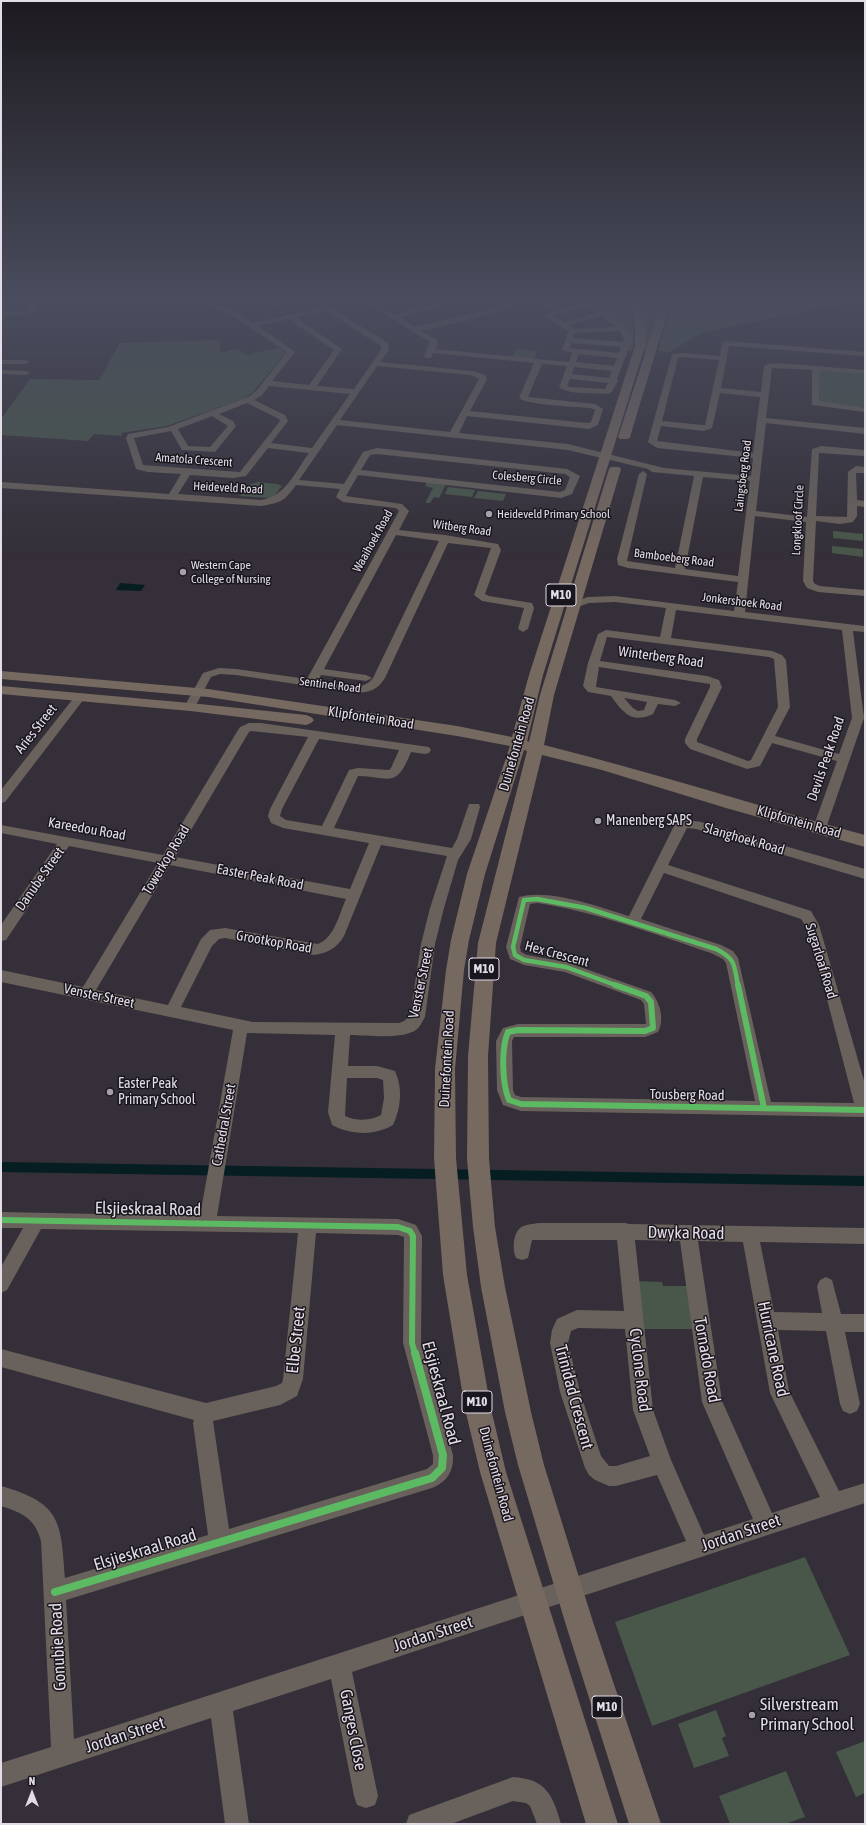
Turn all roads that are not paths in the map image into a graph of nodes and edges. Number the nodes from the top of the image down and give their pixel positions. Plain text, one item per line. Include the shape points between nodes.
1 (264, 386) edge
2 (295, 386) edge
3 (360, 386) edge
4 (479, 386) edge
5 (528, 386) edge
6 (562, 386) edge
7 (612, 386) edge
8 (630, 386) edge
9 (637, 386) edge
10 (667, 386) edge
11 (717, 386) edge
12 (765, 386) edge
13 (815, 386) edge
14 (311, 388) joint
15 (716, 390) junction
16 (356, 392) junction
17 (764, 395) junction
18 (248, 400) junction
19 (865, 410) edge
20 (212, 413) junction
21 (464, 413) junction
22 (762, 420) junction
23 (335, 422) junction
24 (657, 423) junction
25 (173, 428) junction
26 (865, 431) edge
27 (453, 435) junction
28 (266, 445) junction
29 (521, 450) junction
30 (315, 451) junction
31 (865, 454) edge
32 (758, 456) junction
33 (612, 459) junction
34 (513, 466) junction
35 (865, 470) edge
36 (187, 472) junction
37 (355, 472) junction
38 (699, 473) junction
39 (644, 474) dead end
40 (755, 479) junction
41 (293, 482) junction
42 (1, 485) edge
43 (346, 487) junction
44 (172, 497) junction
45 (852, 502) junction
46 (865, 504) edge
47 (751, 513) junction
48 (811, 519) junction
49 (392, 532) junction
50 (444, 538) junction
51 (680, 572) junction
52 (743, 580) junction
53 (582, 581) junction
54 (865, 593) edge
55 (616, 599) junction
56 (575, 605) junction
57 (672, 606) junction
58 (739, 614) junction
59 (847, 628) junction
60 (523, 629) dead end
61 (865, 629) edge
62 (665, 639) junction
63 (594, 663) junction
64 (317, 671) junction
65 (1, 675) edge
66 (366, 678) dead end
67 (311, 683) junction
68 (1, 690) edge
69 (198, 692) junction
70 (615, 694) junction
71 (80, 697) junction
72 (654, 700) junction
73 (675, 703) dead end
74 (190, 707) junction
75 (861, 722) edge
76 (315, 735) junction
77 (769, 738) junction
78 (406, 748) junction
79 (425, 750) dead end
80 (525, 752) junction
81 (843, 759) junction
82 (1, 799) edge
83 (474, 807) dead end
84 (820, 828) junction
85 (1, 829) edge
86 (326, 831) junction
87 (377, 840) junction
88 (66, 841) junction
89 (865, 841) edge
90 (454, 853) junction
91 (167, 860) junction
92 (660, 867) junction
93 (865, 874) edge
94 (353, 895) junction
95 (633, 922) junction
96 (1, 936) edge
97 (1, 976) edge
98 (87, 994) junction
99 (172, 1011) junction
100 (241, 1025) junction
101 (343, 1028) junction
102 (340, 1072) dead end
103 (509, 1100) joint
104 (764, 1108) junction
105 (864, 1110) edge
106 (1, 1220) edge
107 (36, 1221) junction
108 (207, 1224) junction
109 (308, 1226) junction
110 (625, 1231) junction
111 (688, 1233) junction
112 (750, 1234) junction
113 (865, 1236) edge
114 (522, 1252) dead end
115 (1, 1284) edge
116 (826, 1286) dead end
117 (634, 1320) junction
118 (766, 1321) junction
119 (833, 1322) junction
120 (865, 1323) edge
121 (1, 1358) edge
122 (850, 1404) dead end
123 (206, 1413) junction
124 (662, 1463) junction
125 (865, 1493) edge
126 (1, 1496) edge
127 (833, 1502) junction
128 (766, 1524) junction
129 (220, 1542) junction
130 (699, 1547) junction
131 (570, 1590) junction
132 (55, 1592) junction
133 (534, 1602) junction
134 (340, 1664) junction
135 (221, 1704) junction
136 (63, 1755) junction
137 (1, 1775) edge
138 (366, 1796) dead end
139 (237, 1824) edge
140 (418, 1824) edge
141 (549, 1824) edge
142 (602, 1824) edge
143 (645, 1824) edge

1 - 18 street
2 - 14 street
3 - 16 street, Heideveld Road
4 - 21 street
5 - 21 street via 523,398 597,407 599,410 594,424 587,426
6 - 7 street via 606,392 610,391
8 - 33 main road, Duinefontein Road / M10
9 - 33 main road, Duinefontein Road / M10
10 - 24 street
11 - 15 street
12 - 17 street, Laingsberg Road
13 - 19 street via 815,404
14 - 16 street
15 - 17 street
15 - 24 street via 709,427
16 - 23 street, Heideveld Road
17 - 22 street, Laingsberg Road
18 - 20 street
18 - 28 street, Amatola Crescent via 284,419
20 - 25 street
20 - 25 street via 230,422 232,426 212,450 185,448
21 - 27 street
22 - 26 street
22 - 32 street, Laingsberg Road
23 - 27 street
23 - 30 street, Heideveld Road
24 - 32 street via 652,442 655,445
25 - 36 street, Amatola Crescent via 130,438 140,468
27 - 29 street
28 - 30 street
28 - 36 street, Amatola Crescent via 242,474
29 - 33 street via 546,445
29 - 34 street
30 - 41 street, Heideveld Road
31 - 48 street, Longkloof Circle via 815,450
32 - 40 street, Laingsberg Road
33 - 38 street via 636,467
33 - 53 main road, Duinefontein Road / M10
33 - 80 main road, Duinefontein Road / M10 via 536,675
34 - 37 street, Colesberg Circle via 370,451
34 - 37 street, Colesberg Circle via 567,472 574,477 569,492 561,495
35 - 45 street via 853,470 855,485
36 - 44 street
37 - 43 street
38 - 40 street
38 - 51 street
39 - 51 street, Bamboeberg Road via 622,562
40 - 47 street, Laingsberg Road
41 - 43 street
41 - 44 street, Heideveld Road via 281,498 268,503
42 - 44 street, Heideveld Road
43 - 49 street, Waaihoek Road via 340,496 343,499 403,508 404,511
45 - 46 street
45 - 48 street via 852,516 848,521
47 - 48 street
47 - 52 street, Laingsberg Road
48 - 54 street, Longkloof Circle via 809,584 818,589
49 - 50 street, Witberg Road
49 - 64 street, Waaihoek Road
50 - 60 street, Witberg Road via 496,547 479,595 486,599 528,605
50 - 67 street, Sentinel Road via 377,682 368,689 359,690
51 - 52 street, Bamboeberg Road
52 - 58 street, Laingsberg Road
53 - 55 street, Jonkershoek Road via 590,591
53 - 56 main road, Duinefontein Road / M10
55 - 56 street, Jonkershoek Road via 588,600
55 - 57 street, Jonkershoek Road
56 - 80 main road, Duinefontein Road / M10 via 547,695
57 - 58 street, Jonkershoek Road
57 - 62 street
58 - 59 street, Jonkershoek Road
59 - 61 street, Jonkershoek Road
59 - 75 street, Devils Peak Road
62 - 63 street, Winterberg Road via 606,633 602,636
62 - 77 street, Winterberg Road via 772,654 778,657 784,702
63 - 70 street via 590,689
63 - 77 street, Winterberg Road via 715,682 716,687 691,739 694,746 751,765 758,761
64 - 66 street
64 - 67 street, Waaihoek Road
65 - 69 main road, Klipfontein Road
67 - 69 street, Sentinel Road via 219,671 207,675
68 - 71 main road, Klipfontein Road
69 - 74 street, Sentinel Road
69 - 80 main road, Klipfontein Road via 402,722
70 - 72 street
70 - 72 street via 627,710 639,715 649,712
71 - 74 main road, Klipfontein Road
71 - 82 street, Aries Street
72 - 73 street
74 - 80 main road, Klipfontein Road
75 - 81 street, Devils Peak Road
76 - 78 street
76 - 86 street via 276,809 274,819 283,824
76 - 91 street, Towerkop Road via 261,727 247,728 241,734
77 - 81 street
78 - 79 street
78 - 86 street via 392,774 353,774
80 - 84 main road, Klipfontein Road
80 - 131 main road, Duinefontein Road / M10 via 487,943 478,1049 478,1159 489,1260 518,1412 531,1465
80 - 133 main road, Duinefontein Road / M10 via 476,874 455,970 445,1069 446,1158 456,1286 478,1409 493,1472
81 - 84 street, Devils Peak Road
83 - 90 street, Venster Street via 464,839
84 - 89 main road, Klipfontein Road
85 - 88 street, Kareedou Road
86 - 87 street
87 - 90 street
87 - 94 street, Grootkop Road
88 - 91 street, Kareedou Road
88 - 96 street, Danube Street
90 - 101 street, Venster Street via 428,944 415,1020 405,1029
91 - 94 street, Easter Peak Road
91 - 98 street, Towerkop Road
92 - 93 street, Slanghoek Road via 681,826 689,824
92 - 95 street, Slanghoek Road
92 - 105 street, Sugarloaf Road via 806,915 812,925
94 - 99 street, Grootkop Road via 337,936 324,948 308,949 225,933 211,936
95 - 103 street, Hex Crescent via 571,904 536,898 524,900 513,947 515,955 524,960 566,966 646,996 651,1002 654,1025 645,1031 508,1032 504,1041 505,1090
95 - 104 street, Hex Crescent via 716,949 733,962
97 - 98 street, Venster Street
98 - 99 street, Venster Street
99 - 100 street, Venster Street
100 - 101 street, Venster Street via 253,1028
100 - 108 street, Cathedral Street
101 - 102 street
103 - 104 street, Tousberg Road via 521,1104
104 - 105 street, Tousberg Road
106 - 107 street, Elsjieskraal Road
107 - 108 street, Elsjieskraal Road
107 - 115 street
108 - 109 street, Elsjieskraal Road
109 - 123 street, Elbe Street via 290,1389 280,1395
109 - 129 street, Elsjieskraal Road via 398,1227 410,1231 413,1236 412,1343 443,1455 443,1468 432,1478
110 - 111 street, Dwyka Road
110 - 114 street, Dwyka Road via 527,1233
110 - 117 street, Cyclone Road
111 - 112 street, Dwyka Road
111 - 128 street, Tornado Road via 712,1402
112 - 113 street, Dwyka Road
112 - 118 street, Hurricane Road
116 - 119 street
117 - 124 street, Cyclone Road via 643,1410
117 - 124 street, Trinidad Crescent via 577,1319 561,1330 559,1343 581,1429 596,1468 609,1476 616,1476
118 - 119 street
118 - 127 street, Hurricane Road via 780,1393
119 - 120 street
119 - 122 street
121 - 123 street, Elbe Street
123 - 129 street via 203,1423
124 - 130 street, Cyclone Road
125 - 127 street, Jordan Street
126 - 132 street, Gonubie Road via 37,1510 50,1528
127 - 128 street, Jordan Street
128 - 130 street, Jordan Street
129 - 132 street, Elsjieskraal Road
130 - 131 street, Jordan Street
131 - 133 street, Jordan Street
131 - 143 main road, Duinefontein Road / M10
132 - 136 street, Gonubie Road
133 - 134 street, Jordan Street
133 - 142 main road, Duinefontein Road / M10
134 - 135 street, Jordan Street
134 - 138 street, Ganges Close
135 - 136 street, Jordan Street
135 - 139 street
136 - 137 street, Jordan Street
140 - 141 street via 513,1790 523,1789 540,1797

